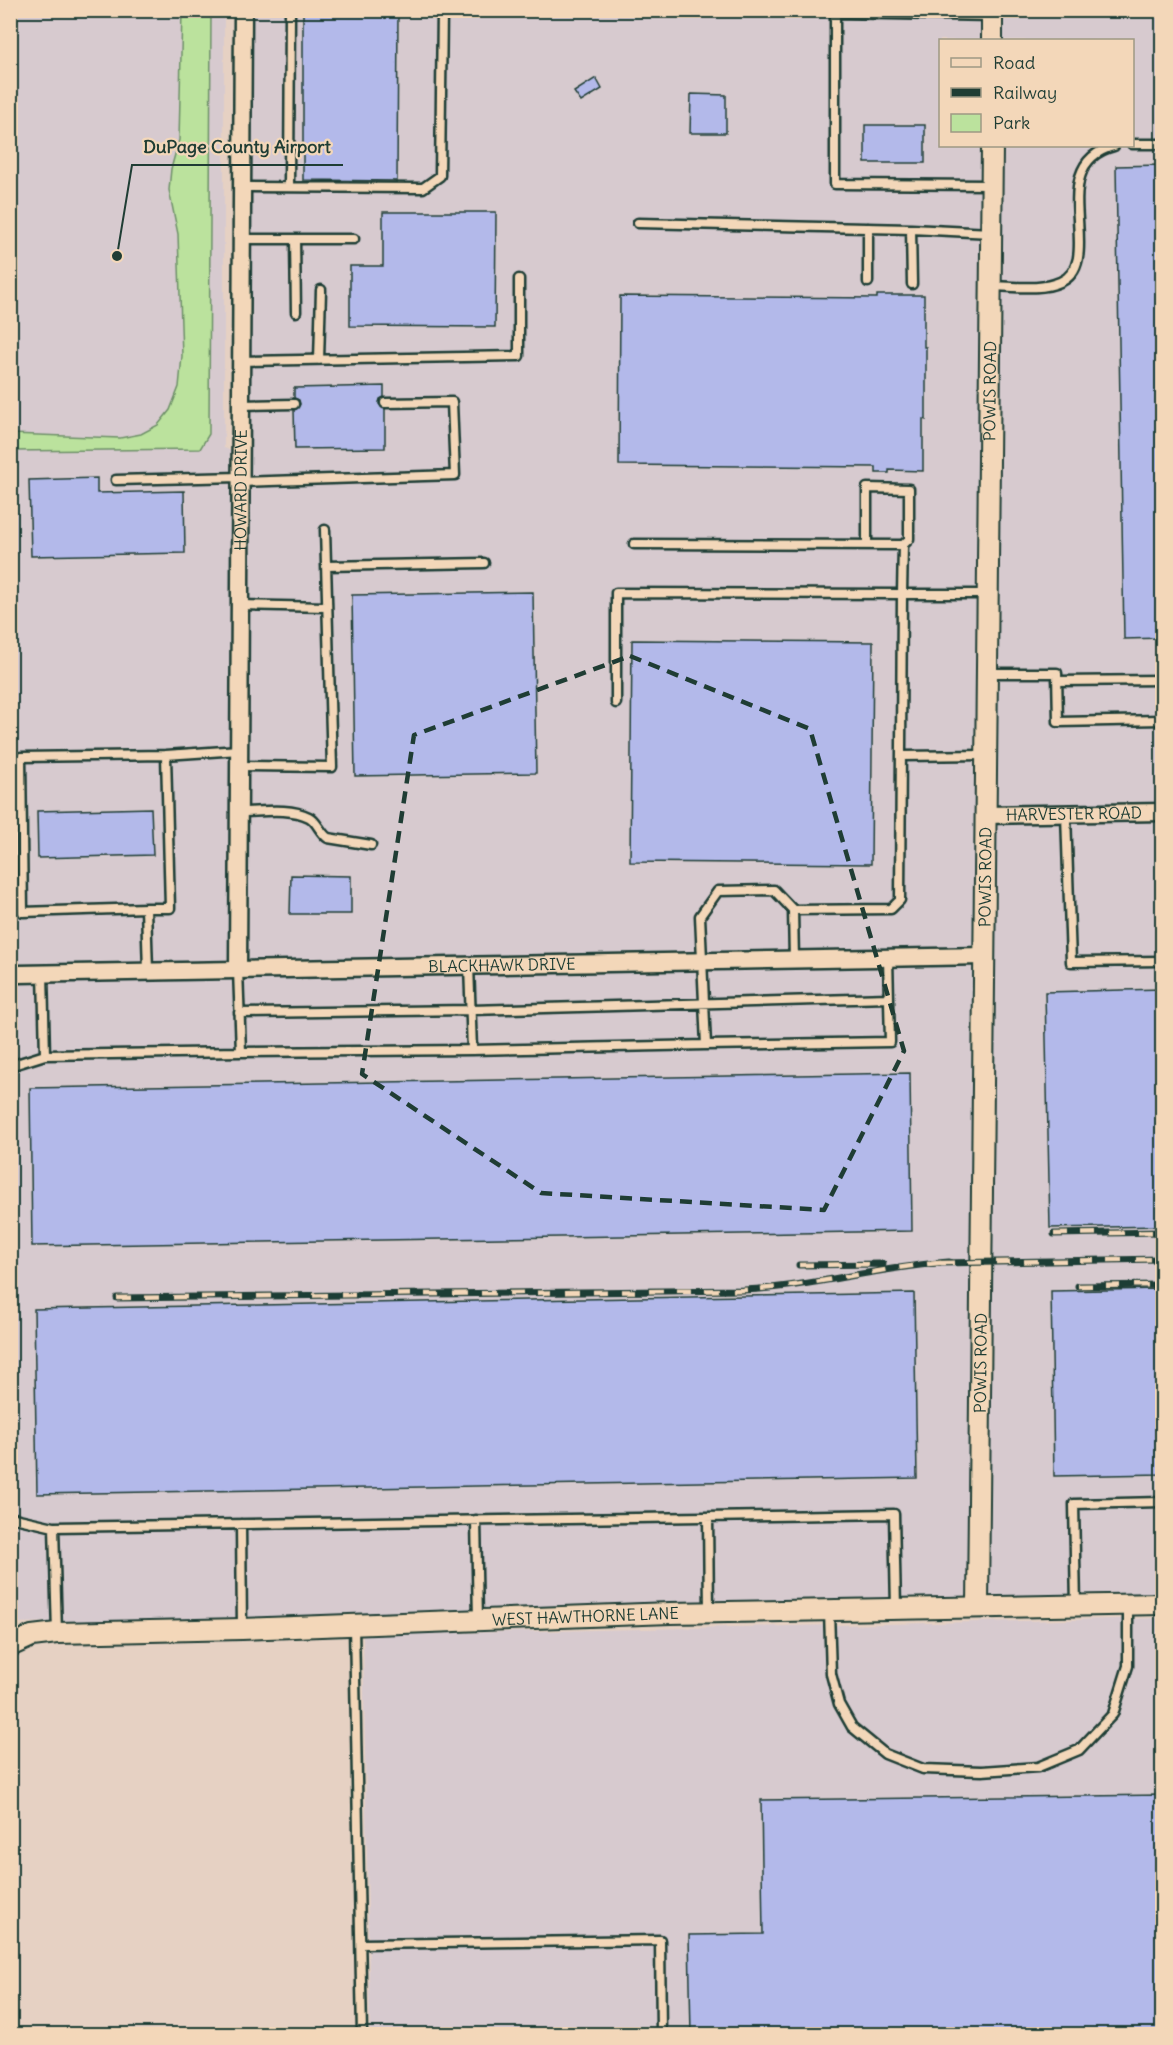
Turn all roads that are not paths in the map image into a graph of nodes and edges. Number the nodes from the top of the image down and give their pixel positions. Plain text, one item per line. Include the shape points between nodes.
1 (243, 10) edge
2 (290, 10) edge
3 (442, 10) edge
4 (898, 12) edge
5 (992, 13) edge
6 (992, 39) edge
7 (1134, 144) edge
8 (1162, 144) edge
9 (992, 147) edge
10 (1111, 147) edge
11 (992, 185) junction
12 (242, 187) junction
13 (289, 187) junction
14 (638, 223) dead end
15 (868, 228) junction
16 (911, 229) junction
17 (991, 233) junction
18 (242, 239) junction
19 (295, 239) junction
20 (354, 239) dead end
21 (519, 279) dead end
22 (868, 282) dead end
23 (912, 284) dead end
24 (991, 286) junction
25 (321, 290) dead end
26 (296, 312) dead end
27 (319, 360) junction
28 (241, 361) junction
29 (385, 403) dead end
30 (294, 404) dead end
31 (241, 405) junction
32 (240, 479) junction
33 (116, 480) dead end
34 (325, 530) dead end
35 (634, 544) dead end
36 (867, 545) junction
37 (903, 545) junction
38 (484, 563) dead end
39 (326, 566) junction
40 (902, 594) junction
41 (988, 594) junction
42 (240, 605) junction
43 (326, 607) junction
44 (987, 673) junction
45 (1162, 680) edge
46 (1057, 681) junction
47 (616, 703) dead end
48 (1162, 720) edge
49 (986, 754) junction
50 (166, 755) junction
51 (902, 756) junction
52 (239, 758) junction
53 (239, 812) junction
54 (1162, 812) edge
55 (1066, 814) junction
56 (986, 815) junction
57 (371, 845) dead end
58 (146, 908) junction
59 (793, 910) junction
60 (984, 956) junction
61 (888, 958) junction
62 (795, 960) junction
63 (702, 961) junction
64 (1162, 961) edge
65 (469, 965) junction
66 (238, 970) junction
67 (148, 971) junction
68 (43, 973) junction
69 (19, 974) dead end
70 (889, 998) junction
71 (704, 1003) junction
72 (471, 1010) junction
73 (239, 1012) junction
74 (706, 1045) junction
75 (472, 1050) junction
76 (241, 1052) junction
77 (45, 1055) junction
78 (10, 1066) edge
79 (1162, 1502) edge
80 (10, 1517) edge
81 (708, 1517) junction
82 (476, 1520) junction
83 (241, 1524) junction
84 (54, 1527) junction
85 (1128, 1604) junction
86 (1162, 1604) edge
87 (1076, 1606) junction
88 (978, 1607) junction
89 (896, 1609) junction
90 (829, 1610) junction
91 (709, 1612) junction
92 (477, 1621) junction
93 (354, 1625) junction
94 (242, 1629) junction
95 (57, 1633) junction
96 (10, 1646) edge
97 (361, 1944) junction
98 (362, 2034) edge
99 (661, 2034) edge

1 - 12 street, HOWARD DRIVE
2 - 13 lane
3 - 13 lane via 440,176 423,188
4 - 5 lane
4 - 11 lane via 835,13 835,184
5 - 6 street
7 - 8 lane
9 - 11 street, POWIS ROAD
10 - 24 lane via 1096,153 1081,172 1077,194 1077,264 1068,278 1048,286
11 - 17 street, POWIS ROAD
12 - 13 lane
12 - 18 street, HOWARD DRIVE
14 - 15 lane
15 - 16 lane
15 - 22 lane
16 - 17 lane
16 - 23 lane
17 - 24 street, POWIS ROAD
18 - 19 lane
18 - 28 street, HOWARD DRIVE
19 - 20 lane
19 - 26 lane
21 - 27 lane via 519,356
24 - 41 street, POWIS ROAD
25 - 27 lane
27 - 28 lane
28 - 31 street, HOWARD DRIVE
29 - 32 lane via 452,402 454,475
30 - 31 lane
31 - 32 street, HOWARD DRIVE
32 - 33 lane
32 - 42 street, HOWARD DRIVE
34 - 39 lane
35 - 36 lane
36 - 37 lane
36 - 37 lane via 867,488 909,489 909,539
37 - 40 lane
38 - 39 lane
39 - 43 lane
40 - 41 lane
40 - 47 lane via 616,593
40 - 51 lane
41 - 44 street, POWIS ROAD
42 - 43 lane
42 - 52 street, HOWARD DRIVE
43 - 52 lane via 332,767
44 - 46 lane via 1057,673
44 - 49 street, POWIS ROAD
45 - 46 lane
46 - 48 lane via 1058,722
49 - 51 lane
49 - 56 street, POWIS ROAD
50 - 52 lane
50 - 58 lane via 170,908
50 - 58 lane via 21,757 24,912
51 - 59 lane via 901,892 896,906
52 - 53 street, HOWARD DRIVE
53 - 57 lane via 292,812 312,818 328,838
53 - 66 street, HOWARD DRIVE
54 - 55 street, HARVESTER ROAD
55 - 56 street, HARVESTER ROAD
55 - 64 lane via 1071,962
56 - 60 street, POWIS ROAD
58 - 67 lane
59 - 62 lane
59 - 63 lane via 774,890 718,891 700,916
60 - 61 street, BLACKHAWK DRIVE
60 - 88 street, POWIS ROAD
61 - 62 street, BLACKHAWK DRIVE
61 - 70 lane
62 - 63 street, BLACKHAWK DRIVE
63 - 65 street, BLACKHAWK DRIVE
63 - 71 lane
65 - 66 street, BLACKHAWK DRIVE
65 - 72 lane
66 - 67 street, BLACKHAWK DRIVE
66 - 73 lane
67 - 68 street, BLACKHAWK DRIVE
68 - 69 street, BLACKHAWK DRIVE
68 - 77 lane
70 - 71 lane
70 - 74 lane via 890,1042
71 - 72 lane
71 - 74 lane
72 - 73 lane
72 - 75 lane
73 - 76 lane
74 - 75 lane
75 - 76 lane
76 - 77 lane
77 - 78 lane
79 - 87 lane via 1074,1504
80 - 84 lane
81 - 82 lane
81 - 89 lane via 894,1514
81 - 91 lane
82 - 83 lane
82 - 92 lane
83 - 84 lane
83 - 94 lane
84 - 95 lane
85 - 86 street, WEST HAWTHORNE LANE
85 - 87 street, WEST HAWTHORNE LANE
85 - 90 lane via 1128,1666 1113,1714 1078,1750 1038,1767 982,1771 923,1769 885,1754 852,1727 839,1704 831,1674
87 - 88 street, WEST HAWTHORNE LANE
88 - 89 street, WEST HAWTHORNE LANE
89 - 90 street, WEST HAWTHORNE LANE
90 - 91 street, WEST HAWTHORNE LANE
91 - 92 street, WEST HAWTHORNE LANE
92 - 93 street, WEST HAWTHORNE LANE
93 - 94 street, WEST HAWTHORNE LANE
93 - 97 lane
94 - 95 street, WEST HAWTHORNE LANE
95 - 96 street, WEST HAWTHORNE LANE via 32,1636
97 - 98 lane
97 - 99 lane via 660,1940

